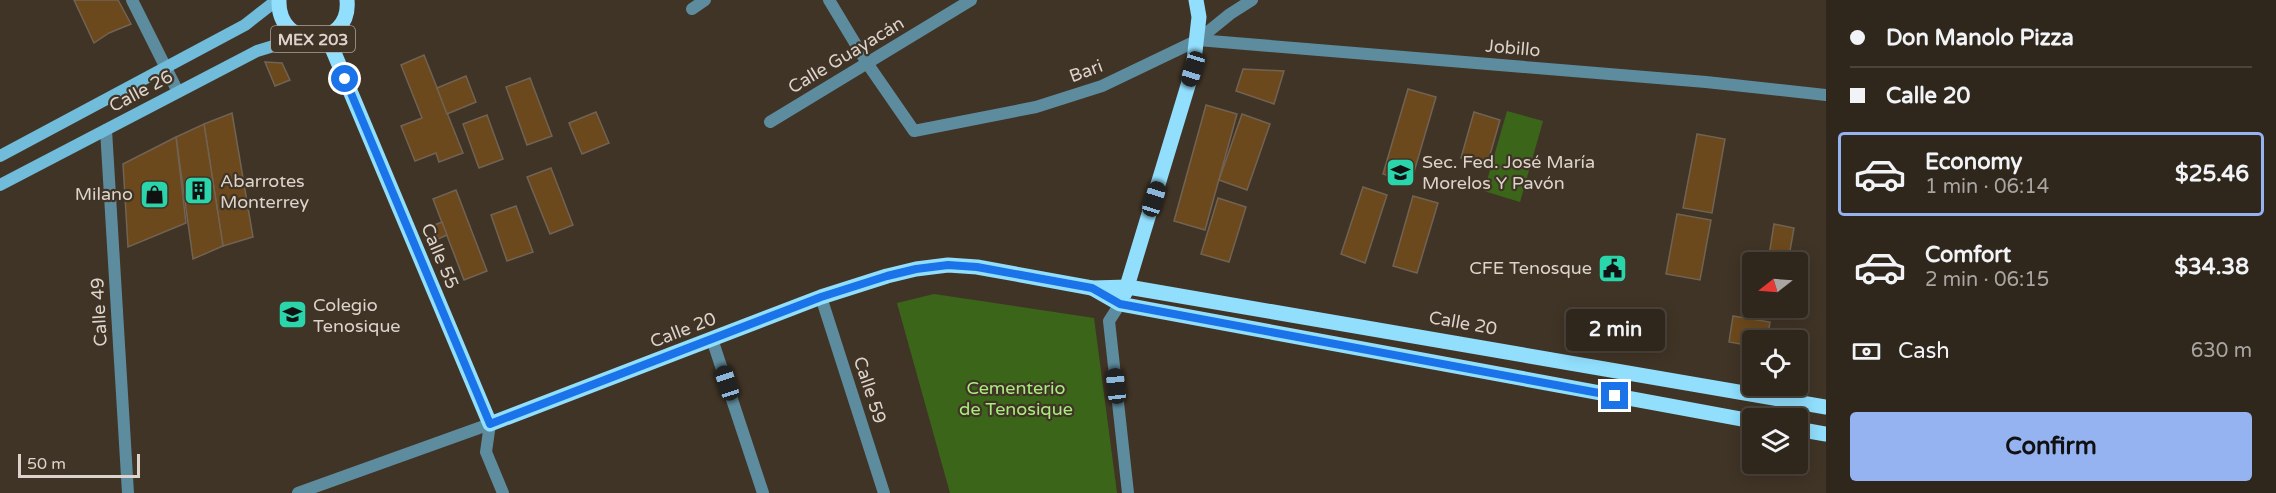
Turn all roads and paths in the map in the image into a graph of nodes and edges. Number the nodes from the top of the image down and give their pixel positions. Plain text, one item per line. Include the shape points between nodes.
1 (132, 0) edge
2 (278, 0) edge
3 (705, 0) edge
4 (829, 0) edge
5 (971, 0) edge
6 (1196, 0) edge
7 (1252, 0) edge
8 (349, 1) edge
9 (692, 9) dead end
10 (327, 36) junction
11 (303, 37) junction
12 (1198, 40) junction
13 (867, 63) junction
14 (165, 68) junction
15 (178, 92) junction
16 (1826, 95) edge
17 (770, 122) dead end
18 (106, 130) junction
19 (0, 156) edge
20 (0, 185) edge
21 (1128, 286) junction
22 (1092, 288) junction
23 (821, 297) junction
24 (1120, 304) junction
25 (712, 339) junction
26 (1460, 342) junction
27 (1455, 366) junction
28 (1826, 407) edge
29 (1742, 419) edge
30 (490, 424) junction
31 (1808, 431) edge
32 (1826, 434) edge
33 (128, 493) edge
34 (298, 493) edge
35 (503, 493) edge
36 (763, 493) edge
37 (884, 493) edge
38 (1128, 493) edge

1 - 14 street
2 - 11 main road, MEX 203 via 281,18
2 - 14 main road, Calle 26 via 245,25
3 - 9 street
4 - 13 street
5 - 13 street, Calle Guayacán
6 - 12 main road
7 - 12 street, Bari
8 - 10 main road, MEX 203 via 344,19
10 - 11 main road, MEX 203
10 - 30 main road, Calle 55 / MEX 203
11 - 15 main road, Calle 26 via 257,51
12 - 13 street, Bari via 1102,86 1036,107 914,130
12 - 16 street, Jobillo
12 - 21 main road via 1193,69
13 - 17 street, Calle Guayacán
14 - 15 street
14 - 19 main road, Calle 26
15 - 18 main road, Calle 26
18 - 20 main road, Calle 26
18 - 33 street, Calle 49
21 - 22 main road, Calle 20
21 - 24 main road
21 - 26 main road, Calle 20
22 - 23 main road, Calle 20 via 948,265 887,276
22 - 24 main road, Calle 20
23 - 25 main road, Calle 20
23 - 37 street, Calle 59
24 - 27 main road, Calle 20
24 - 38 street via 1109,321
25 - 30 main road, Calle 20
25 - 36 street
26 - 27 main road
26 - 28 main road, Calle 20
27 - 29 main road, Calle 20
30 - 34 street, Calle 20
30 - 35 street, Calle 55 via 486,452
31 - 32 main road

